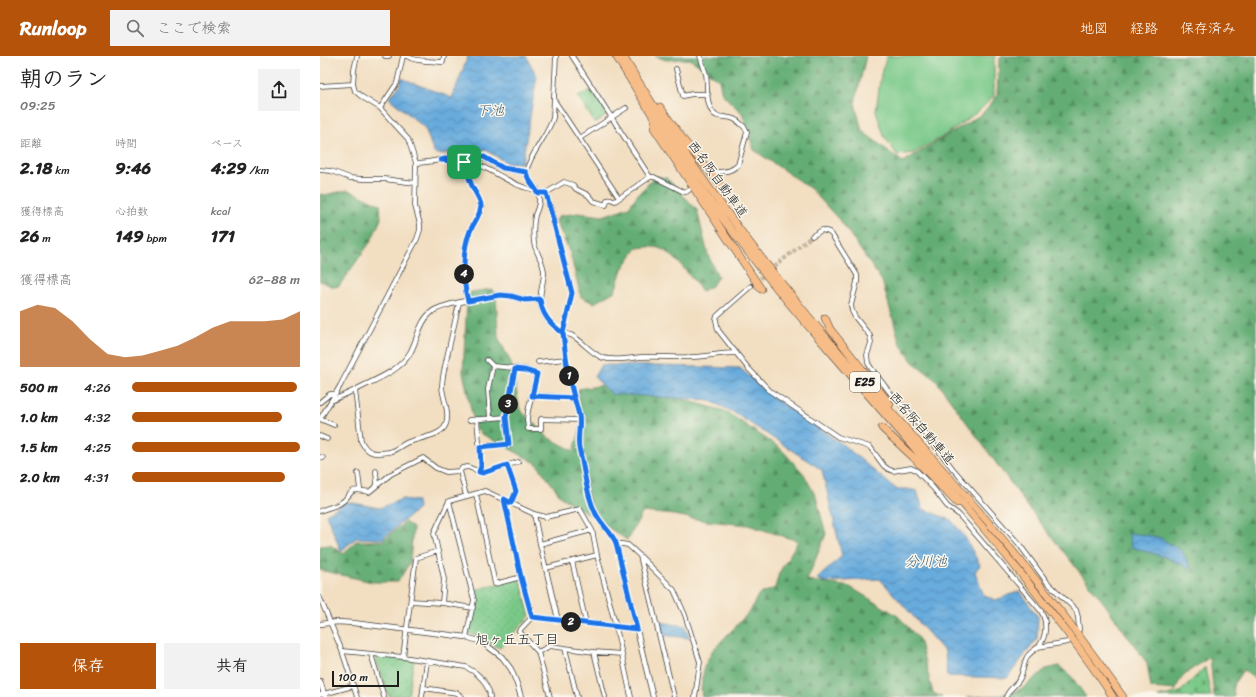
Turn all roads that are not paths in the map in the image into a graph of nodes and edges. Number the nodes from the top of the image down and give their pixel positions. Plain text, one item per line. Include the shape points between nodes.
1 (357, 56) edge
2 (385, 56) edge
3 (389, 56) edge
4 (404, 56) edge
5 (444, 56) edge
6 (556, 56) edge
7 (572, 56) edge
8 (616, 56) edge
9 (623, 56) edge
10 (700, 56) edge
11 (676, 69) dead end
12 (635, 76) junction
13 (353, 84) junction
14 (320, 86) edge
15 (708, 94) junction
16 (554, 100) junction
17 (380, 108) junction
18 (626, 108) dead end
19 (612, 119) junction
20 (655, 121) junction
21 (580, 138) junction
22 (441, 160) junction
23 (464, 162) junction
24 (416, 163) junction
25 (320, 170) edge
26 (526, 172) junction
27 (714, 173) dead end
28 (650, 177) junction
29 (415, 183) junction
30 (723, 188) dead end
31 (689, 190) dead end
32 (538, 191) junction
33 (546, 193) junction
34 (619, 198) junction
35 (812, 236) tunnel mouth
36 (750, 286) tunnel mouth
37 (760, 289) dead end
38 (540, 299) junction
39 (468, 301) junction
40 (459, 303) junction
41 (824, 318) dead end
42 (563, 333) junction
43 (736, 354) junction
44 (566, 359) junction
45 (487, 360) dead end
46 (538, 362) dead end
47 (493, 366) junction
48 (515, 369) junction
49 (355, 390) junction
50 (336, 394) junction
51 (532, 396) junction
52 (574, 398) junction
53 (320, 402) edge
54 (331, 402) junction
55 (506, 417) junction
56 (490, 418) junction
57 (320, 419) edge
58 (477, 419) junction
59 (468, 420) dead end
60 (580, 420) junction
61 (334, 425) dead end
62 (882, 428) dead end
63 (320, 436) edge
64 (327, 439) dead end
65 (480, 447) junction
66 (931, 457) junction
67 (518, 462) dead end
68 (507, 465) junction
69 (376, 471) dead end
70 (460, 471) junction
71 (479, 472) junction
72 (358, 473) dead end
73 (377, 485) junction
74 (360, 489) junction
75 (476, 494) junction
76 (466, 496) junction
77 (504, 499) junction
78 (449, 501) junction
79 (511, 503) junction
80 (965, 505) junction
81 (320, 511) edge
82 (534, 514) junction
83 (592, 530) junction
84 (616, 543) junction
85 (540, 544) junction
86 (438, 551) junction
87 (597, 555) junction
88 (640, 556) junction
89 (572, 561) junction
90 (546, 568) junction
91 (521, 577) junction
92 (320, 598) edge
93 (411, 601) junction
94 (442, 603) junction
95 (473, 608) junction
96 (532, 617) junction
97 (558, 620) junction
98 (330, 622) junction
99 (586, 623) junction
100 (320, 624) edge
101 (616, 627) junction
102 (637, 629) junction
103 (407, 630) junction
104 (1079, 630) dead end
105 (466, 637) junction
106 (1068, 642) dead end
107 (1038, 647) junction
108 (565, 648) junction
109 (342, 651) junction
110 (538, 652) junction
111 (594, 652) junction
112 (371, 654) junction
113 (622, 654) junction
114 (403, 657) junction
115 (427, 661) junction
116 (320, 681) edge
117 (353, 686) junction
118 (424, 688) junction
119 (448, 692) junction
120 (323, 695) edge
121 (357, 697) edge
122 (384, 697) edge
123 (422, 697) edge
124 (448, 697) edge
125 (462, 697) edge
126 (490, 697) edge
127 (520, 697) edge
128 (550, 697) edge
129 (577, 697) edge
130 (605, 697) edge
131 (631, 697) edge
132 (653, 697) edge
133 (674, 697) edge
134 (695, 697) edge
135 (1006, 697) edge
136 (1113, 697) edge
137 (1123, 697) edge

1 - 13 street
2 - 3 street
4 - 5 street via 443,62
4 - 17 street via 397,83
6 - 16 street
7 - 19 street
8 - 20 highway, 西名阪自動車道 / E25
9 - 12 highway, 西名阪自動車道 / E25
10 - 15 street
11 - 15 street via 682,96
12 - 30 highway via 640,78 685,142
12 - 66 highway, 西名阪自動車道 / E25 via 692,164 756,250 822,332
13 - 14 street
13 - 17 street via 355,91
15 - 27 street via 710,106 716,116 734,118 747,132 738,165 729,172
16 - 21 street
16 - 26 street via 551,124
17 - 24 street via 408,139
18 - 19 street
19 - 21 street
19 - 28 street
20 - 37 highway via 654,128
20 - 80 highway, 西名阪自動車道 / E25 via 711,202 769,278
21 - 34 street
22 - 23 street
22 - 24 street
22 - 26 street via 462,155 484,157 503,168
23 - 32 street via 485,168 518,185
23 - 39 street via 472,188 481,205 466,244 464,283
24 - 29 street
25 - 29 street via 350,178 384,178
26 - 32 street
28 - 31 street via 682,191
28 - 34 street
29 - 50 street via 415,206 420,224 417,239
32 - 33 street
32 - 38 street via 539,202 533,234 544,273
33 - 34 street via 564,182 573,185 593,201 606,205 607,200 615,201
33 - 42 street via 572,293
35 - 104 street via 822,230 829,232 857,275 852,311 870,336 871,343 867,355 868,363 874,372 1020,544 1047,582 1076,610
36 - 43 street via 717,316 716,320 718,330
38 - 39 street via 525,300 500,295
38 - 42 street via 546,317
39 - 40 street
40 - 49 street via 433,311 421,325 410,353 398,366
40 - 49 street via 442,387 447,413 446,424 440,431 393,451 374,453 365,448 362,441
41 - 66 highway via 830,329 931,452
42 - 43 street via 571,335 598,355 610,359
42 - 44 street
43 - 107 street via 770,390 829,432 845,440 870,447 888,469 916,470 947,506 958,514 1041,611 1045,629
44 - 46 street
44 - 52 street
45 - 47 street
47 - 48 street
47 - 56 street via 488,389
48 - 51 street via 537,374
48 - 55 street
49 - 54 street
50 - 53 street via 330,394
50 - 54 street
51 - 52 street
51 - 60 street via 527,419 528,429 541,429 541,419
52 - 60 street
54 - 57 street
55 - 56 street
55 - 65 street via 509,444
56 - 58 street
57 - 61 street
58 - 59 street
58 - 65 street
60 - 84 street via 578,443 591,503 597,518
62 - 80 highway via 956,503
63 - 64 street
65 - 71 street
66 - 137 highway, 西名阪自動車道 / E25 via 1034,578
67 - 68 street
68 - 71 street
68 - 79 street via 516,491
69 - 73 street
70 - 71 street via 468,467
70 - 73 street via 446,472 423,458 391,474
70 - 76 street
72 - 74 street
73 - 74 street via 369,492
74 - 81 street via 350,492 339,503
75 - 76 street
75 - 77 street via 485,491
75 - 91 street via 495,584
76 - 78 street
77 - 79 street
77 - 91 street
78 - 86 street via 434,533
78 - 95 street via 474,600
79 - 82 street
80 - 136 highway, 西名阪自動車道 / E25 via 1082,651
82 - 83 street via 549,517 580,509
82 - 85 street
83 - 85 street
83 - 87 street
84 - 88 street via 628,545
84 - 102 street
85 - 90 street
86 - 93 street via 416,558
86 - 94 street via 444,579
87 - 89 street
87 - 101 street
88 - 133 street
88 - 134 street via 674,590 685,615 700,662
89 - 90 street
89 - 99 street
90 - 97 street
91 - 96 street
92 - 98 street
93 - 94 street
93 - 103 street
94 - 95 street
95 - 105 street
96 - 97 street
96 - 110 street via 519,631
97 - 99 street
98 - 100 street
98 - 103 street
98 - 109 street
99 - 101 street
101 - 102 street
101 - 113 street
102 - 132 street
103 - 105 street
103 - 114 street
105 - 127 street via 482,642 502,657 511,669
106 - 107 street
107 - 135 street via 1026,658 1021,676
108 - 110 street via 550,646
108 - 111 street
108 - 129 street
109 - 112 street
109 - 117 street
110 - 128 street
111 - 113 street
111 - 130 street
112 - 114 street
112 - 122 street
113 - 131 street
114 - 115 street
115 - 118 street
115 - 126 street via 466,667 483,680
116 - 120 street
117 - 120 street
117 - 121 street
118 - 119 street
118 - 123 street
119 - 124 street
119 - 125 street via 457,693

